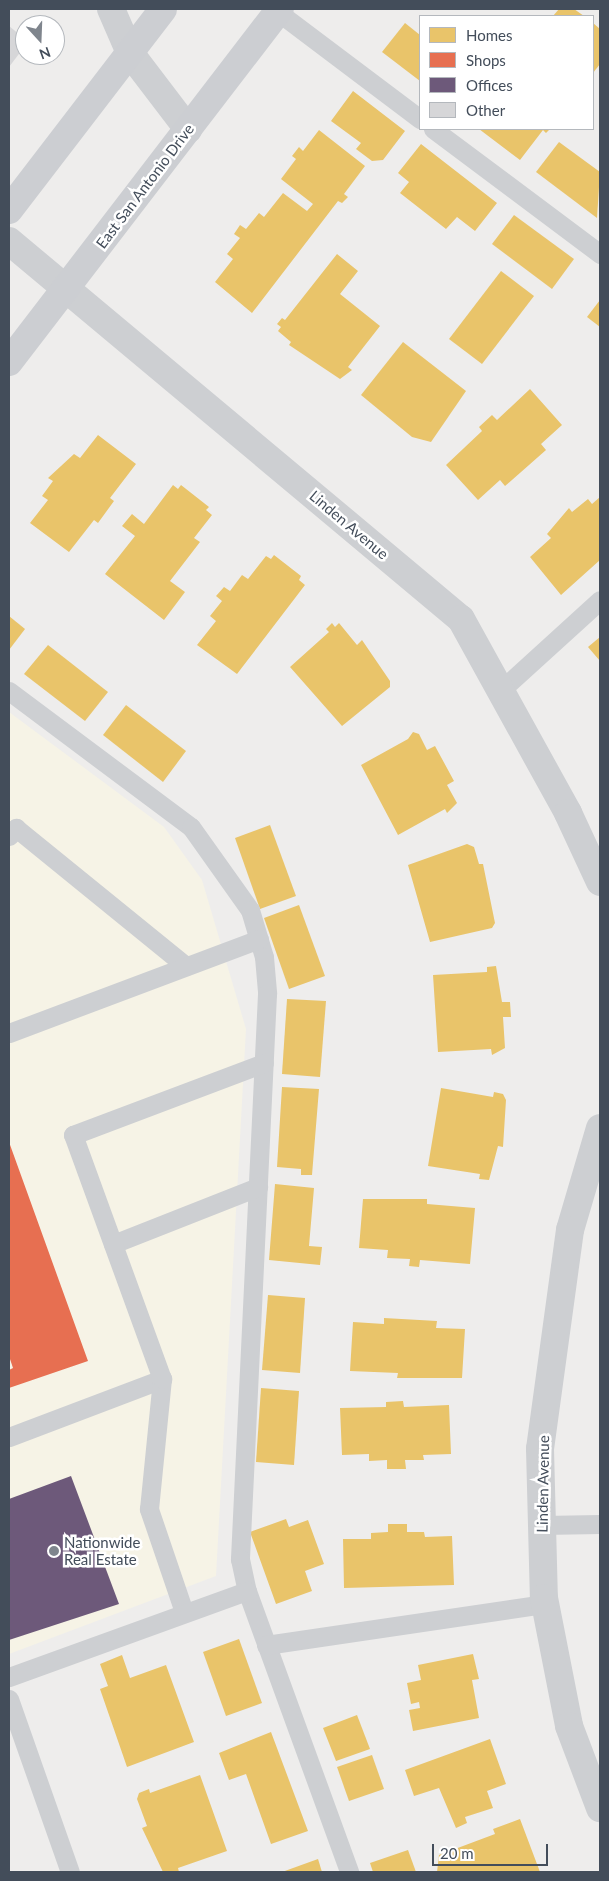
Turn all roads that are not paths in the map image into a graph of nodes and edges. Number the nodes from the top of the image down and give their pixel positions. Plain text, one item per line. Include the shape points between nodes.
1 (111, 9) edge
2 (163, 9) edge
3 (279, 10) edge
4 (130, 53) junction
5 (419, 118) edge
6 (188, 129) junction
7 (434, 130) edge
8 (9, 210) edge
9 (9, 242) edge
10 (600, 254) edge
11 (68, 288) junction
12 (9, 362) edge
13 (600, 600) edge
14 (500, 690) junction
15 (9, 691) edge
16 (9, 836) edge
17 (600, 882) edge
18 (259, 939) junction
19 (186, 966) junction
20 (9, 1033) edge
21 (264, 1063) junction
22 (600, 1128) edge
23 (258, 1187) junction
24 (113, 1244) junction
25 (162, 1379) junction
26 (9, 1437) edge
27 (600, 1524) edge
28 (542, 1525) junction
29 (247, 1591) junction
30 (545, 1604) junction
31 (184, 1612) junction
32 (266, 1645) junction
33 (9, 1677) edge
34 (9, 1699) edge
35 (600, 1808) edge
36 (70, 1872) edge
37 (349, 1872) edge

1 - 4 street
2 - 4 main road
3 - 5 lane
3 - 6 main road, East San Antonio Drive
4 - 6 street
4 - 8 main road
6 - 11 main road, East San Antonio Drive
7 - 10 lane
9 - 11 street, Linden Avenue
11 - 12 main road, East San Antonio Drive
11 - 14 street, Linden Avenue via 461,619
13 - 14 lane
14 - 17 street, Linden Avenue via 568,812
15 - 18 lane via 191,827 250,910
16 - 19 lane via 16,828
18 - 19 lane
18 - 21 lane via 267,994
19 - 20 lane
21 - 23 lane
21 - 24 lane via 73,1135
22 - 28 street, Linden Avenue via 570,1230 540,1450
23 - 24 lane
23 - 29 lane via 240,1560
24 - 25 lane
25 - 26 lane
25 - 31 lane via 149,1508
27 - 28 lane
28 - 30 street, Linden Avenue
29 - 31 lane
29 - 32 lane
30 - 32 lane
30 - 35 street, Linden Avenue via 569,1726
31 - 33 lane
32 - 37 lane
34 - 36 lane

